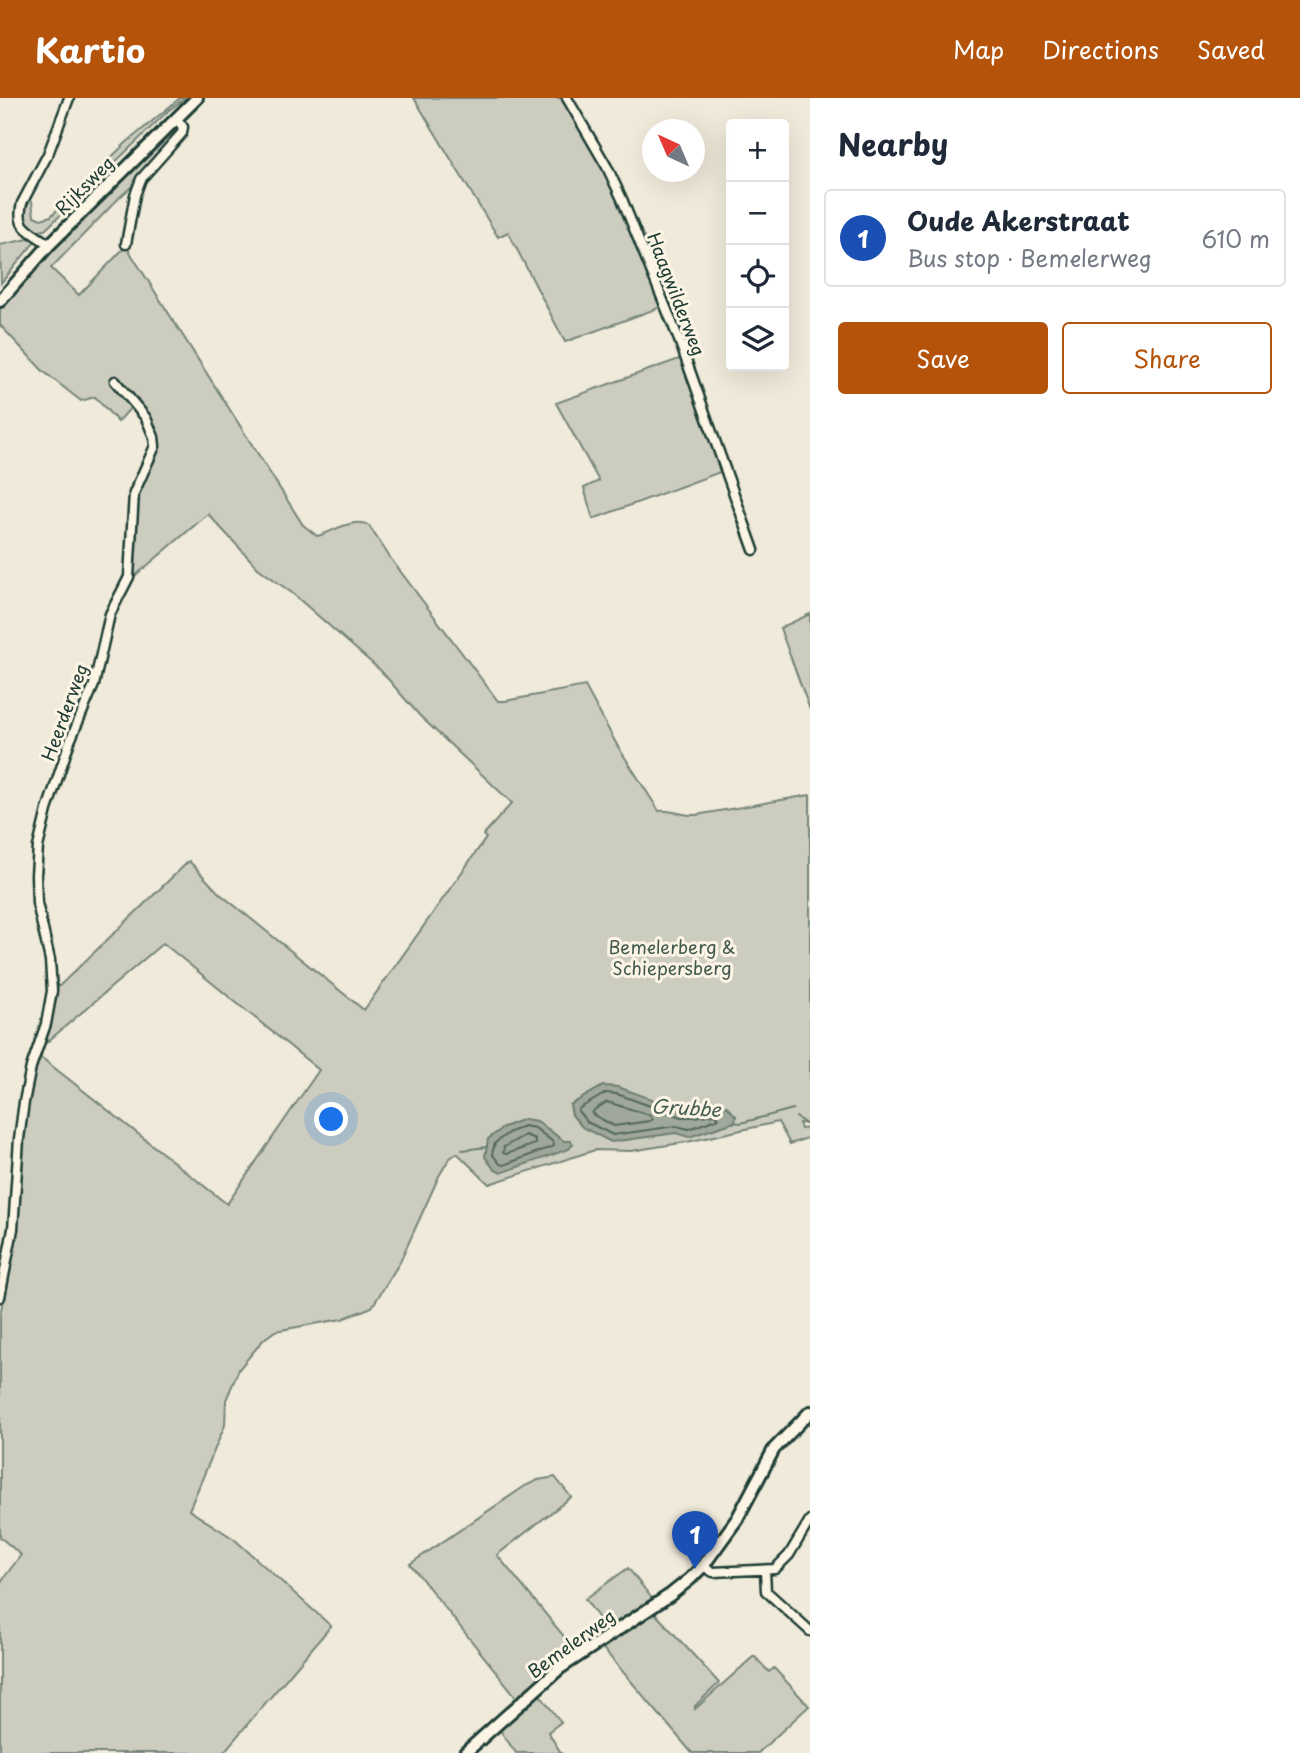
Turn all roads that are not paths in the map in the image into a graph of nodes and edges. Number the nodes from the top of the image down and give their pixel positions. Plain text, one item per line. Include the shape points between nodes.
1 (69, 98) edge
2 (197, 98) edge
3 (567, 98) edge
4 (176, 118) junction
5 (126, 244) dead end
6 (49, 245) junction
7 (0, 301) edge
8 (115, 382) dead end
9 (754, 550) dead end
10 (0, 1297) edge
11 (810, 1412) edge
12 (810, 1520) edge
13 (703, 1566) junction
14 (765, 1571) junction
15 (809, 1628) edge
16 (465, 1753) edge

1 - 6 street via 48,154 20,208 27,232
2 - 4 street, Rijksweg
3 - 9 street, Haagwilderweg via 622,199 679,340
4 - 5 street via 182,133 141,179
4 - 6 street, Rijksweg
6 - 7 street, Rijksweg
8 - 10 street, Heerderweg via 146,418 155,446 134,493 130,577 110,614 93,689 70,741 40,837 37,903 52,991 24,1102 13,1228
11 - 13 street, Bemelerweg via 774,1449 737,1520
12 - 14 street via 780,1566
13 - 14 street via 713,1572
13 - 16 street, Bemelerweg via 670,1595 560,1668
14 - 15 street via 766,1591

